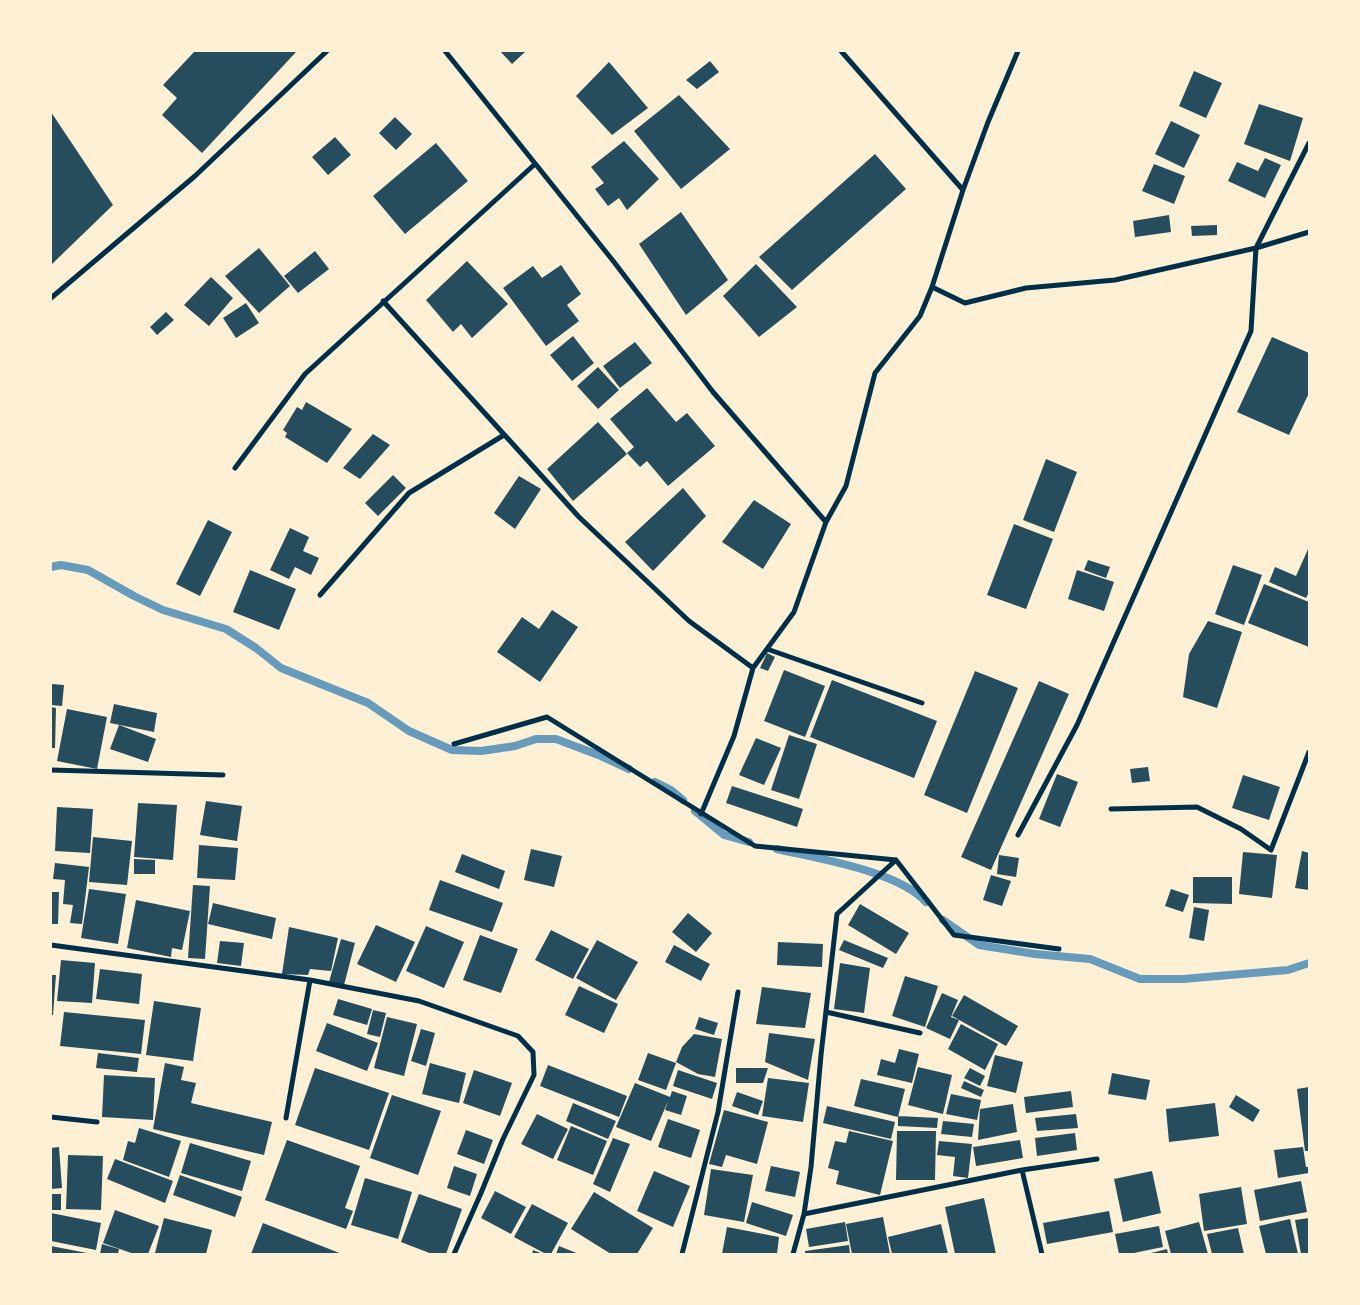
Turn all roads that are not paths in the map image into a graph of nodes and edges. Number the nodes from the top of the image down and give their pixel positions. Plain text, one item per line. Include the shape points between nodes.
1 (327, 51) edge
2 (445, 51) edge
3 (841, 51) edge
4 (1018, 51) edge
5 (1309, 144) edge
6 (536, 164) junction
7 (963, 190) junction
8 (1309, 232) edge
9 (1256, 248) junction
10 (932, 287) junction
11 (51, 298) edge
12 (383, 301) junction
13 (504, 434) junction
14 (235, 468) dead end
15 (826, 522) junction
16 (320, 595) dead end
17 (767, 648) junction
18 (753, 668) junction
19 (922, 703) dead end
20 (454, 744) dead end
21 (1309, 752) edge
22 (51, 770) edge
23 (223, 775) dead end
24 (1111, 809) dead end
25 (701, 814) junction
26 (1018, 835) dead end
27 (896, 860) junction
28 (51, 944) edge
29 (1059, 949) dead end
30 (310, 980) junction
31 (738, 992) dead end
32 (826, 1012) junction
33 (920, 1033) dead end
34 (51, 1117) edge
35 (286, 1118) dead end
36 (97, 1122) dead end
37 (1097, 1159) dead end
38 (1022, 1170) junction
39 (804, 1214) junction
40 (454, 1254) edge
41 (682, 1254) edge
42 (793, 1254) edge
43 (1042, 1254) edge

1 - 11 street via 195,176
2 - 6 street
3 - 7 street
4 - 7 street
5 - 9 street
6 - 12 street
6 - 15 street via 713,392
7 - 10 street
8 - 9 street
9 - 10 street via 1115,280 1026,288 965,303
9 - 26 street via 1251,331 1077,725
10 - 15 street via 920,316 875,374 846,486
12 - 13 street
12 - 14 street via 305,374
13 - 16 street via 409,493
13 - 18 street via 579,517 689,621
15 - 17 street via 794,612
17 - 18 street
17 - 19 street
18 - 25 street via 734,736
20 - 25 street via 547,717
21 - 24 street via 1271,850 1241,829 1197,807
22 - 23 street
25 - 27 street via 755,846
27 - 29 street via 954,935
27 - 32 street via 837,914
28 - 30 street
30 - 35 street
30 - 40 street via 419,1001 518,1036 533,1052 534,1075
31 - 41 street via 718,1112
32 - 33 street
32 - 39 street via 812,1168
34 - 36 street
37 - 38 street
38 - 39 street
38 - 43 street
39 - 42 street

